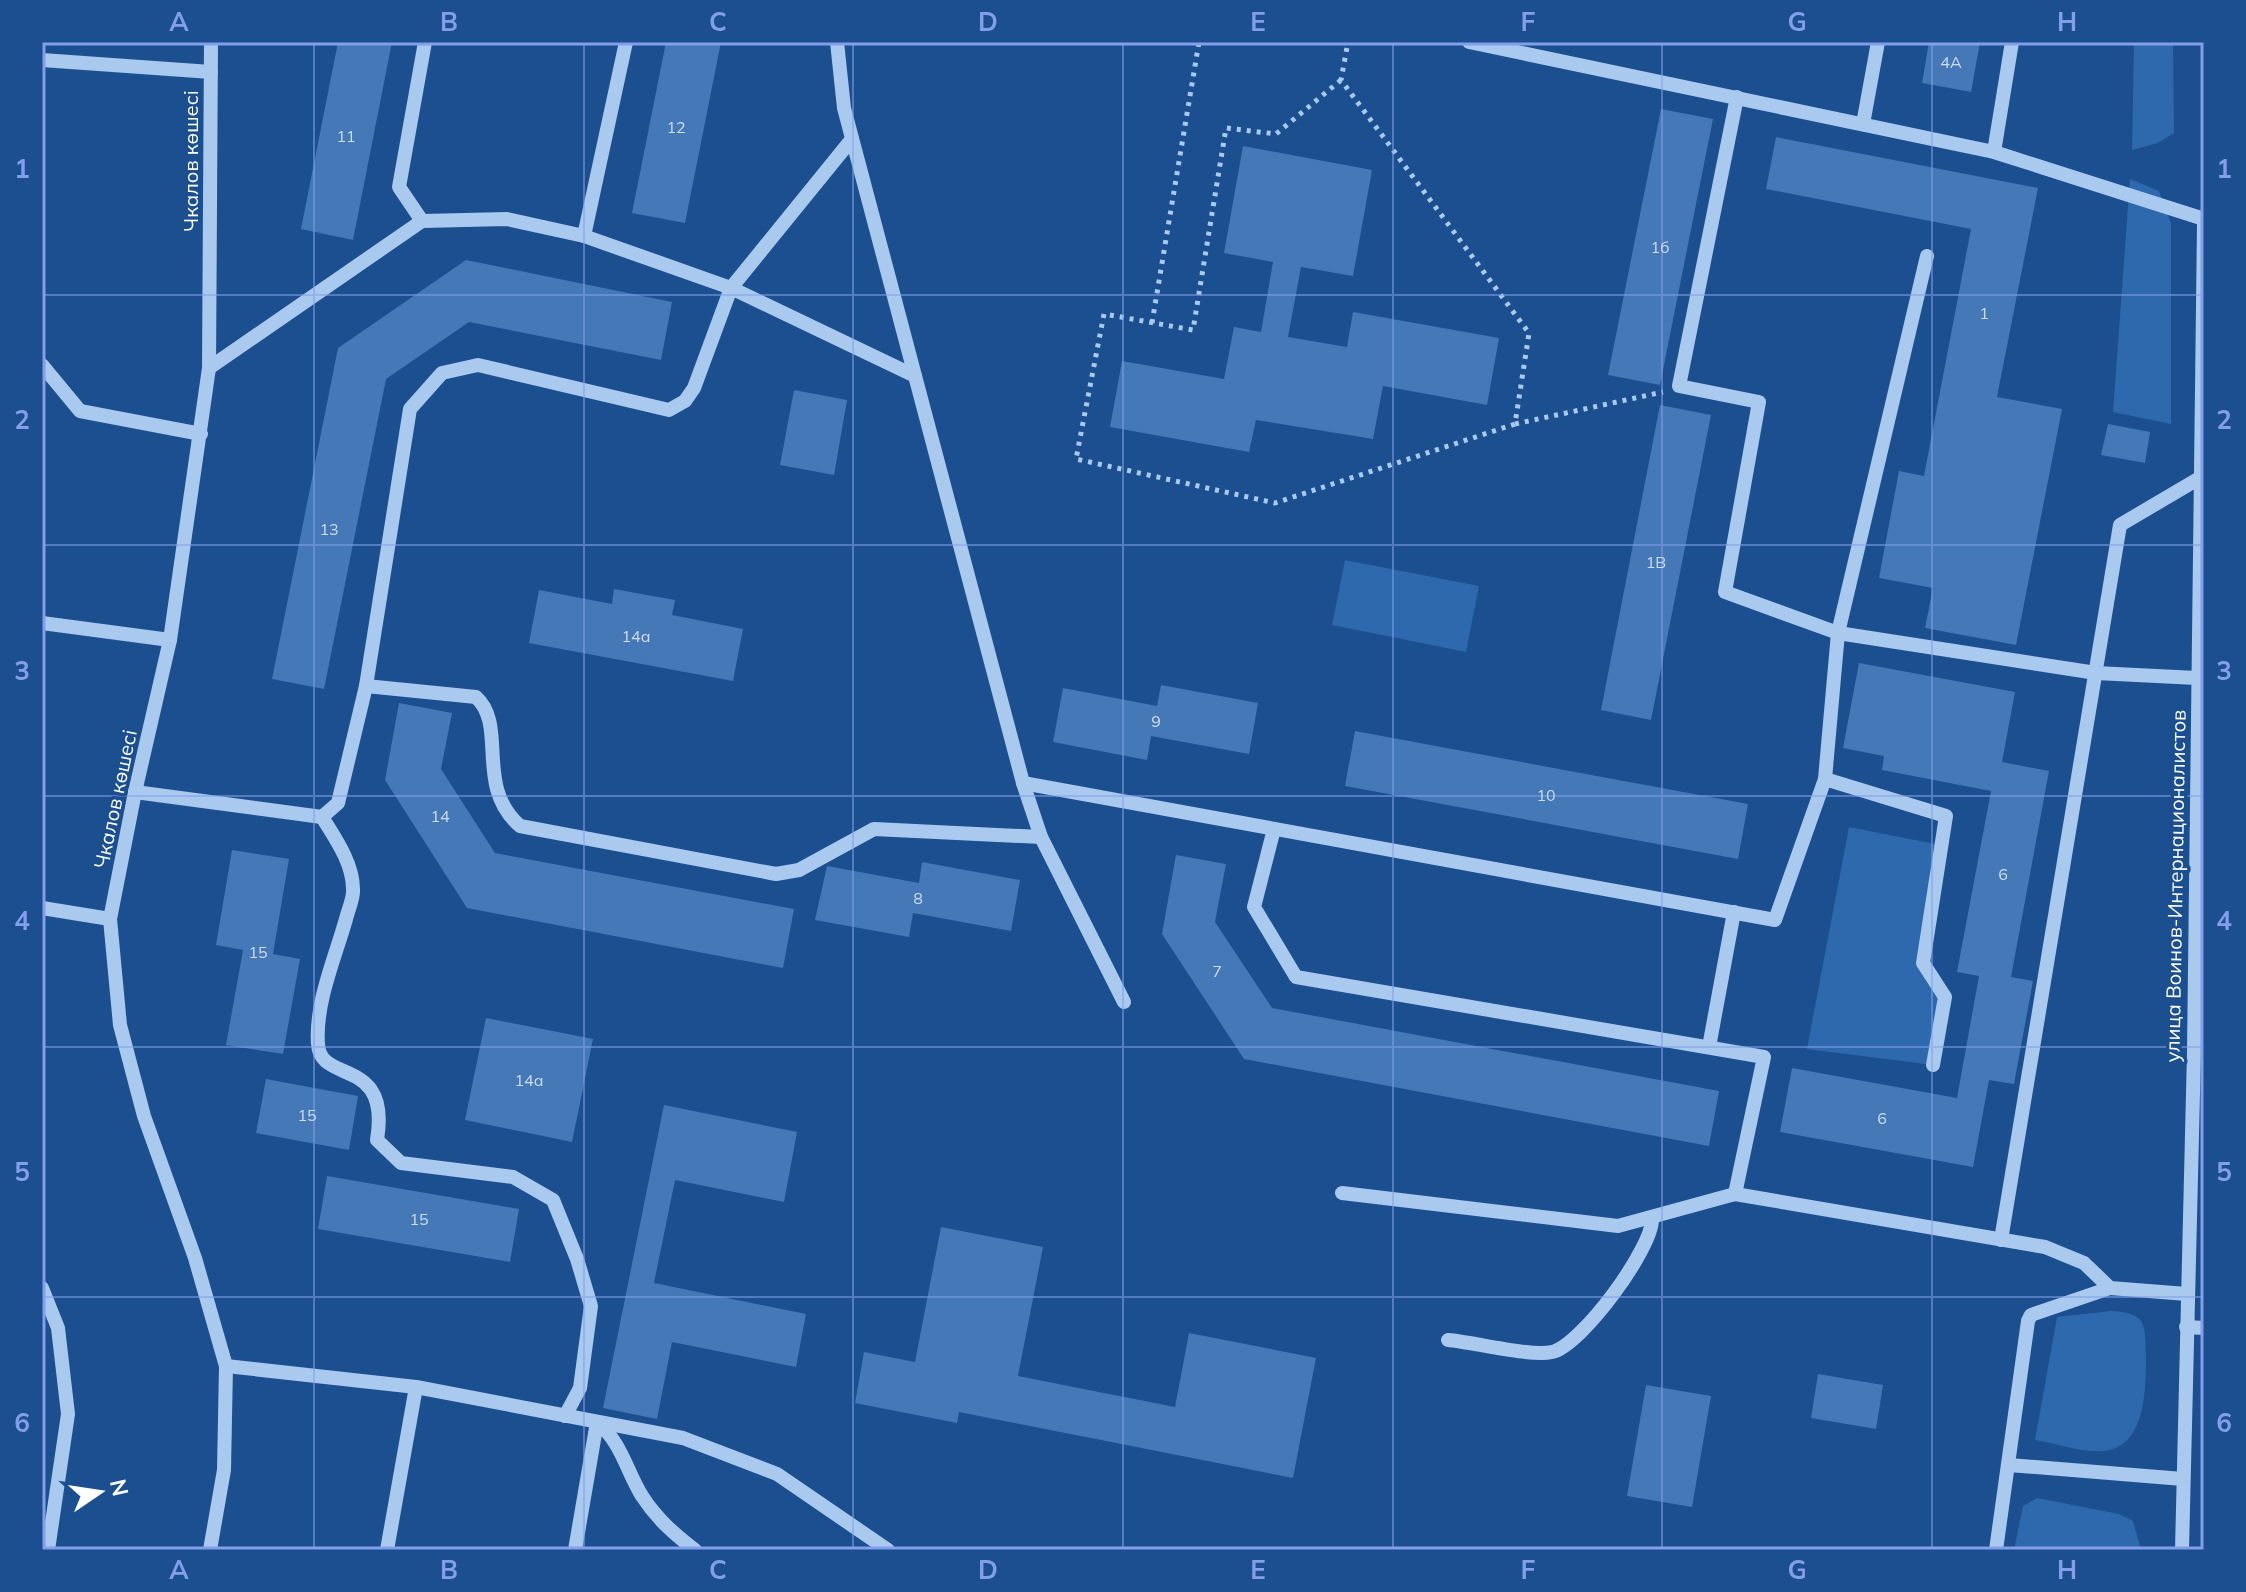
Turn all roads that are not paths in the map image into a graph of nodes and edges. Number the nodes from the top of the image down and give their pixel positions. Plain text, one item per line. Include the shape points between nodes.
1 (211, 42) edge
2 (425, 42) edge
3 (626, 42) edge
4 (837, 42) edge
5 (1469, 42) edge
6 (1878, 42) edge
7 (2012, 42) edge
8 (42, 60) edge
9 (211, 72) junction
10 (1737, 97) junction
11 (1863, 124) junction
12 (852, 139) junction
13 (1994, 152) junction
14 (422, 221) junction
15 (2204, 221) edge
16 (584, 236) junction
17 (1927, 256) dead end
18 (731, 288) junction
19 (42, 365) edge
20 (209, 368) junction
21 (915, 376) junction
22 (201, 434) junction
23 (2198, 479) junction
24 (42, 623) edge
25 (1838, 633) junction
26 (170, 640) junction
27 (2096, 673) junction
28 (2197, 678) junction
29 (366, 686) junction
30 (2200, 743) edge
31 (1825, 779) junction
32 (1023, 783) junction
33 (135, 792) junction
34 (322, 817) junction
35 (1274, 829) junction
36 (1041, 837) junction
37 (2200, 878) edge
38 (42, 908) edge
39 (1734, 912) junction
40 (110, 919) junction
41 (1124, 1002) dead end
42 (1709, 1047) junction
43 (2199, 1052) edge
44 (1933, 1065) dead end
45 (1342, 1193) dead end
46 (1735, 1194) junction
47 (1652, 1218) junction
48 (2001, 1240) junction
49 (42, 1288) edge
50 (2110, 1288) junction
51 (2187, 1294) junction
52 (2186, 1327) junction
53 (2204, 1328) edge
54 (1448, 1340) dead end
55 (226, 1366) junction
56 (416, 1387) junction
57 (565, 1416) junction
58 (597, 1422) junction
59 (2009, 1465) junction
60 (2183, 1479) junction
61 (48, 1550) edge
62 (210, 1550) edge
63 (387, 1550) edge
64 (575, 1550) edge
65 (695, 1550) edge
66 (888, 1550) edge
67 (1996, 1550) edge
68 (2182, 1550) edge

1 - 9 street, Чкалов көшесі
2 - 14 street via 399,187
3 - 16 street
4 - 12 street
5 - 10 street
6 - 11 street
7 - 13 street
8 - 9 street
9 - 20 street, Чкалов көшесі
10 - 11 street
10 - 25 street via 1679,386 1759,402 1725,592
11 - 13 street
12 - 18 street
12 - 21 street
13 - 15 street
14 - 16 street via 507,219
14 - 20 street
15 - 23 street, улица Воинов-Интернационалистов
16 - 18 street
17 - 25 street
18 - 21 street
18 - 29 street via 694,388 669,410 478,365 442,373 410,409
19 - 22 street via 80,411
20 - 22 street, Чкалов көшесі
21 - 32 street
22 - 26 street, Чкалов көшесі
23 - 27 street via 2120,525
23 - 28 street, улица Воинов-Интернационалистов
24 - 26 street
25 - 27 street
25 - 31 street
26 - 33 street, Чкалов көшесі
27 - 28 street
27 - 48 street
28 - 30 street, улица Воинов-Интернационалистов
29 - 34 street via 338,803
29 - 36 street via 476,697 487,712 497,797 520,826 776,874 799,870 874,829
30 - 37 street, улица Воинов-Интернационалистов
31 - 39 street via 1775,920
31 - 44 street via 1946,816 1923,963 1945,997
32 - 35 street
32 - 36 street
33 - 34 street
33 - 40 street, Чкалов көшесі
34 - 57 street via 342,849 353,889 319,1017 317,1047 327,1064 362,1078 376,1094 377,1140 401,1163 513,1177 553,1200 591,1306 580,1388
35 - 39 street
35 - 42 street via 1254,907 1296,977
36 - 41 street
37 - 43 street, улица Воинов-Интернационалистов
38 - 40 street
39 - 42 street
40 - 55 street, Чкалов көшесі via 120,1025 144,1116 195,1258
42 - 46 street via 1764,1057
43 - 51 street, улица Воинов-Интернационалистов
45 - 47 street via 1618,1226
46 - 47 street
46 - 48 street
47 - 54 street via 1643,1252 1571,1345 1542,1354
48 - 50 street via 2045,1247 2084,1263
49 - 61 street via 58,1328 68,1414
50 - 51 street
50 - 59 street via 2031,1315
51 - 52 street, улица Воинов-Интернационалистов
52 - 53 street
52 - 60 street, улица Воинов-Интернационалистов
55 - 56 street
55 - 62 street, Чкалов көшесі via 224,1470
56 - 57 street
56 - 63 street
57 - 58 street
58 - 64 street
58 - 65 street via 620,1450 640,1493 663,1525
58 - 66 street via 683,1438 739,1457 777,1474
59 - 60 street
59 - 67 street
60 - 68 street, улица Воинов-Интернационалистов

